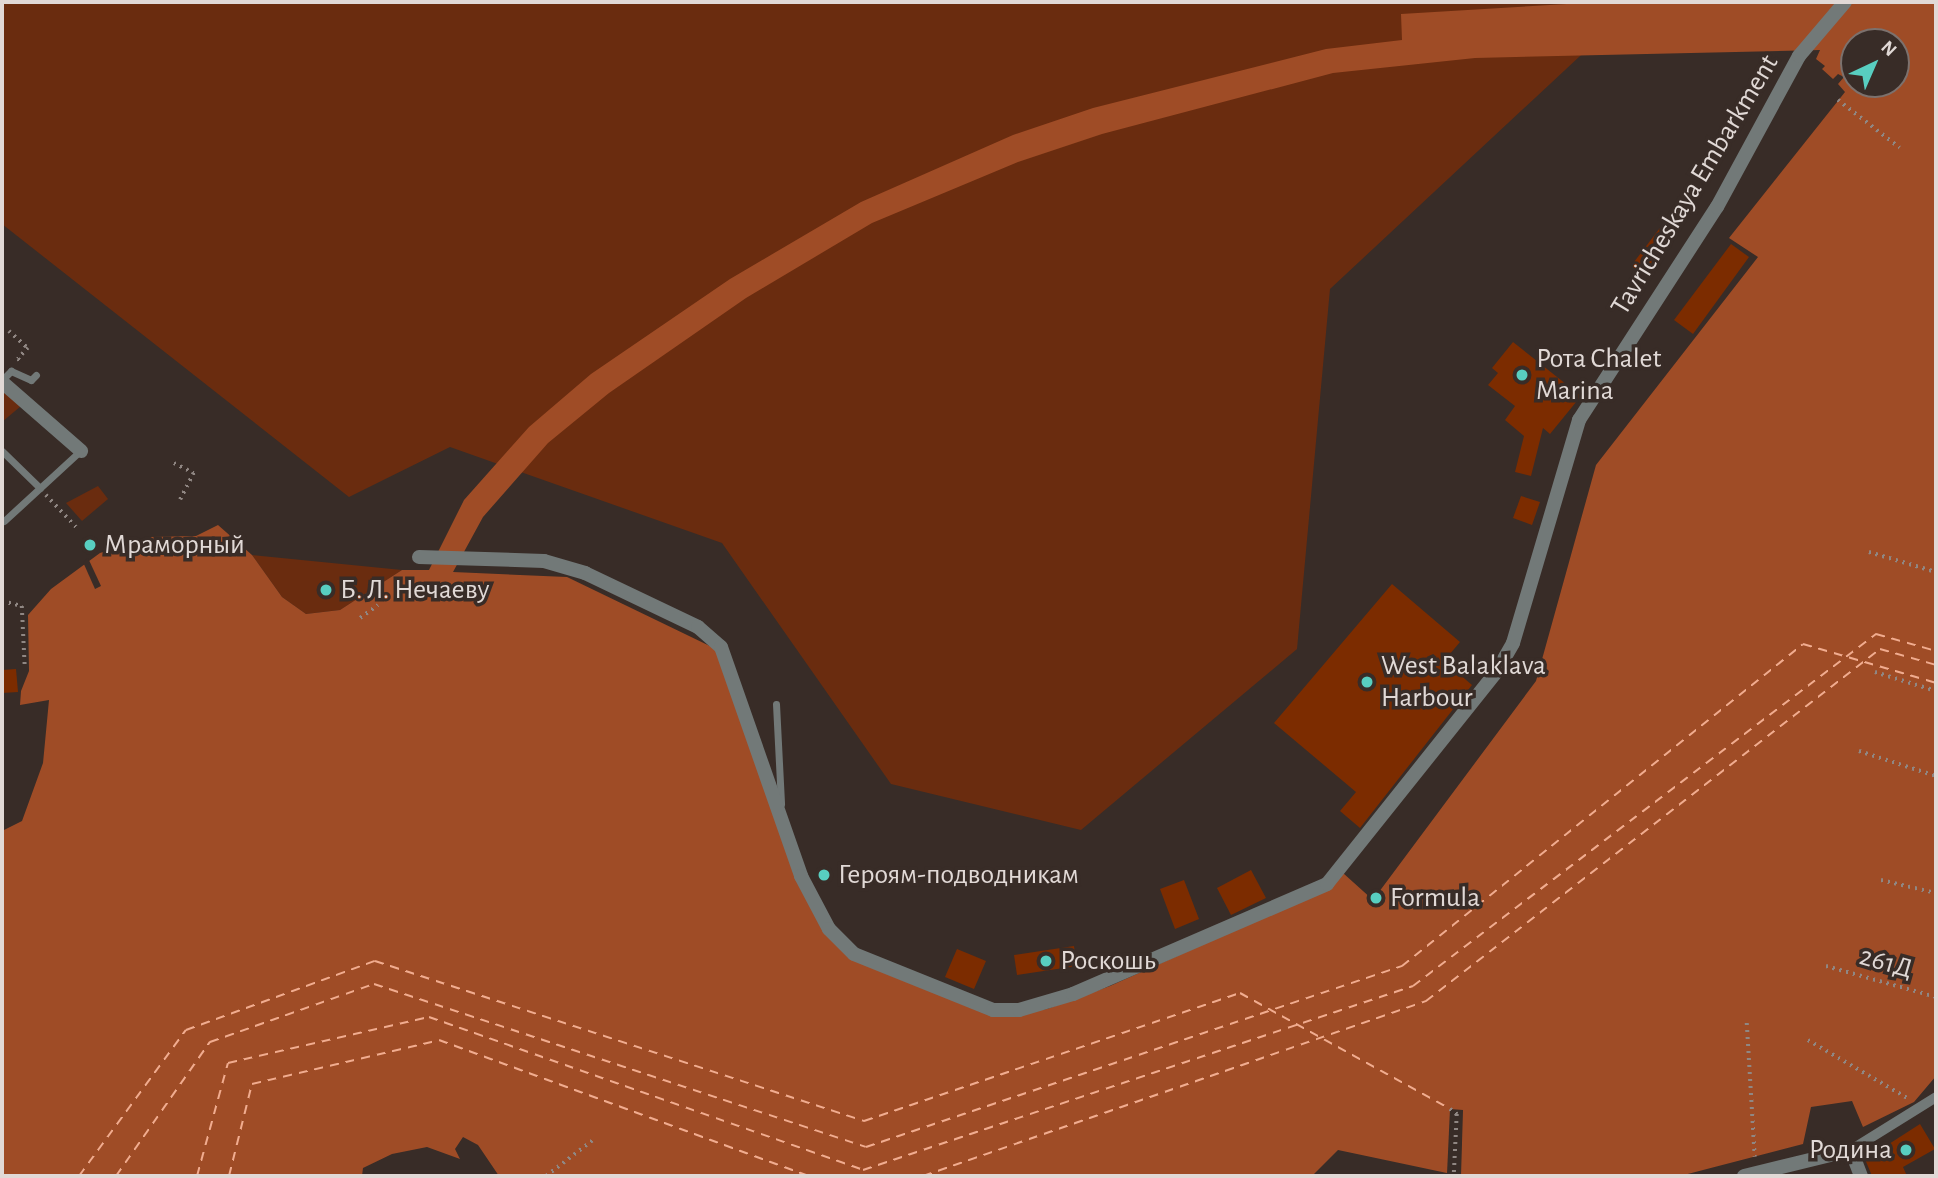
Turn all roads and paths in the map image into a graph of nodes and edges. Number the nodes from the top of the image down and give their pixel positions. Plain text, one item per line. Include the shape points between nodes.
1 (1845, 2) edge
2 (1839, 100) dead end
3 (1900, 148) dead end
4 (9, 331) dead end
5 (36, 375) joint
6 (2, 381) edge
7 (2, 451) edge
8 (81, 451) joint
9 (174, 463) dead end
10 (40, 488) junction
11 (180, 500) dead end
12 (4, 521) dead end
13 (76, 527) dead end
14 (1869, 552) dead end
15 (419, 557) dead end
16 (1936, 572) edge
17 (2, 601) edge
18 (378, 605) dead end
19 (360, 618) dead end
20 (25, 667) dead end
21 (1875, 672) dead end
22 (1936, 691) edge
23 (776, 704) dead end
24 (1859, 751) dead end
25 (1936, 776) edge
26 (782, 828) junction
27 (1881, 880) dead end
28 (1936, 893) edge
29 (1826, 966) dead end
30 (1936, 997) edge
31 (1747, 1023) dead end
32 (1808, 1040) dead end
33 (1936, 1097) edge
34 (1914, 1102) dead end
35 (1450, 1109) dead end
36 (593, 1140) dead end
37 (1851, 1150) junction
38 (1755, 1157) dead end
39 (546, 1176) edge
40 (1454, 1176) edge
41 (1744, 1176) edge
42 (1861, 1176) edge

1 - 26 street, Tavricheskaya Embarkment via 1799,56 1717,207 1578,420 1517,631 1497,671 1327,884 1073,994 1019,1010 993,1010 854,954 829,929
2 - 3 path
4 - 5 path via 28,348 18,359
5 - 6 lane via 31,380 11,371
6 - 8 street
7 - 10 lane
8 - 10 lane
9 - 11 path via 194,473
10 - 12 lane
10 - 13 path
14 - 16 path
15 - 26 street, Tavricheskaya Embarkment via 544,561 585,573 698,627 721,647
17 - 20 path via 22,606
18 - 19 path
21 - 22 path
23 - 26 lane
24 - 25 path
27 - 28 path
29 - 30 path, 261Д
31 - 38 path
32 - 34 path
33 - 37 street
35 - 40 path via 1457,1114
36 - 39 path
37 - 41 street
37 - 42 street

